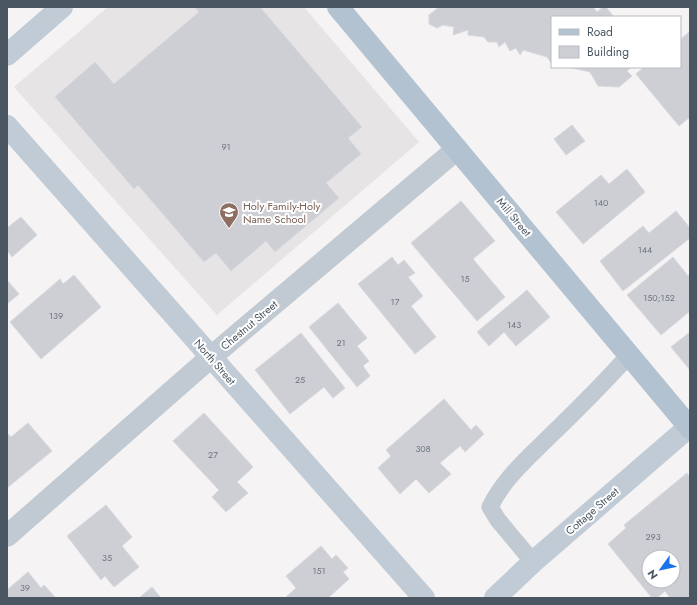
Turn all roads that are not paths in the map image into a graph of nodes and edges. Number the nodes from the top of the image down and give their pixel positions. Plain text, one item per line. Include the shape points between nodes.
1 (62, 7) edge
2 (338, 7) edge
3 (7, 55) edge
4 (7, 126) edge
5 (457, 149) junction
6 (629, 355) junction
7 (211, 357) junction
8 (690, 427) edge
9 (7, 536) edge
10 (533, 562) junction
11 (424, 598) edge
12 (495, 598) edge

1 - 3 street
2 - 5 main road, Mill Street
4 - 7 street, North Street
5 - 6 main road, Mill Street
5 - 7 street, Chestnut Street
6 - 8 main road, Mill Street
6 - 10 lane via 510,475 490,507
7 - 9 street, Chestnut Street
7 - 11 street, North Street
8 - 10 street, Cottage Street
10 - 12 street, Cottage Street

